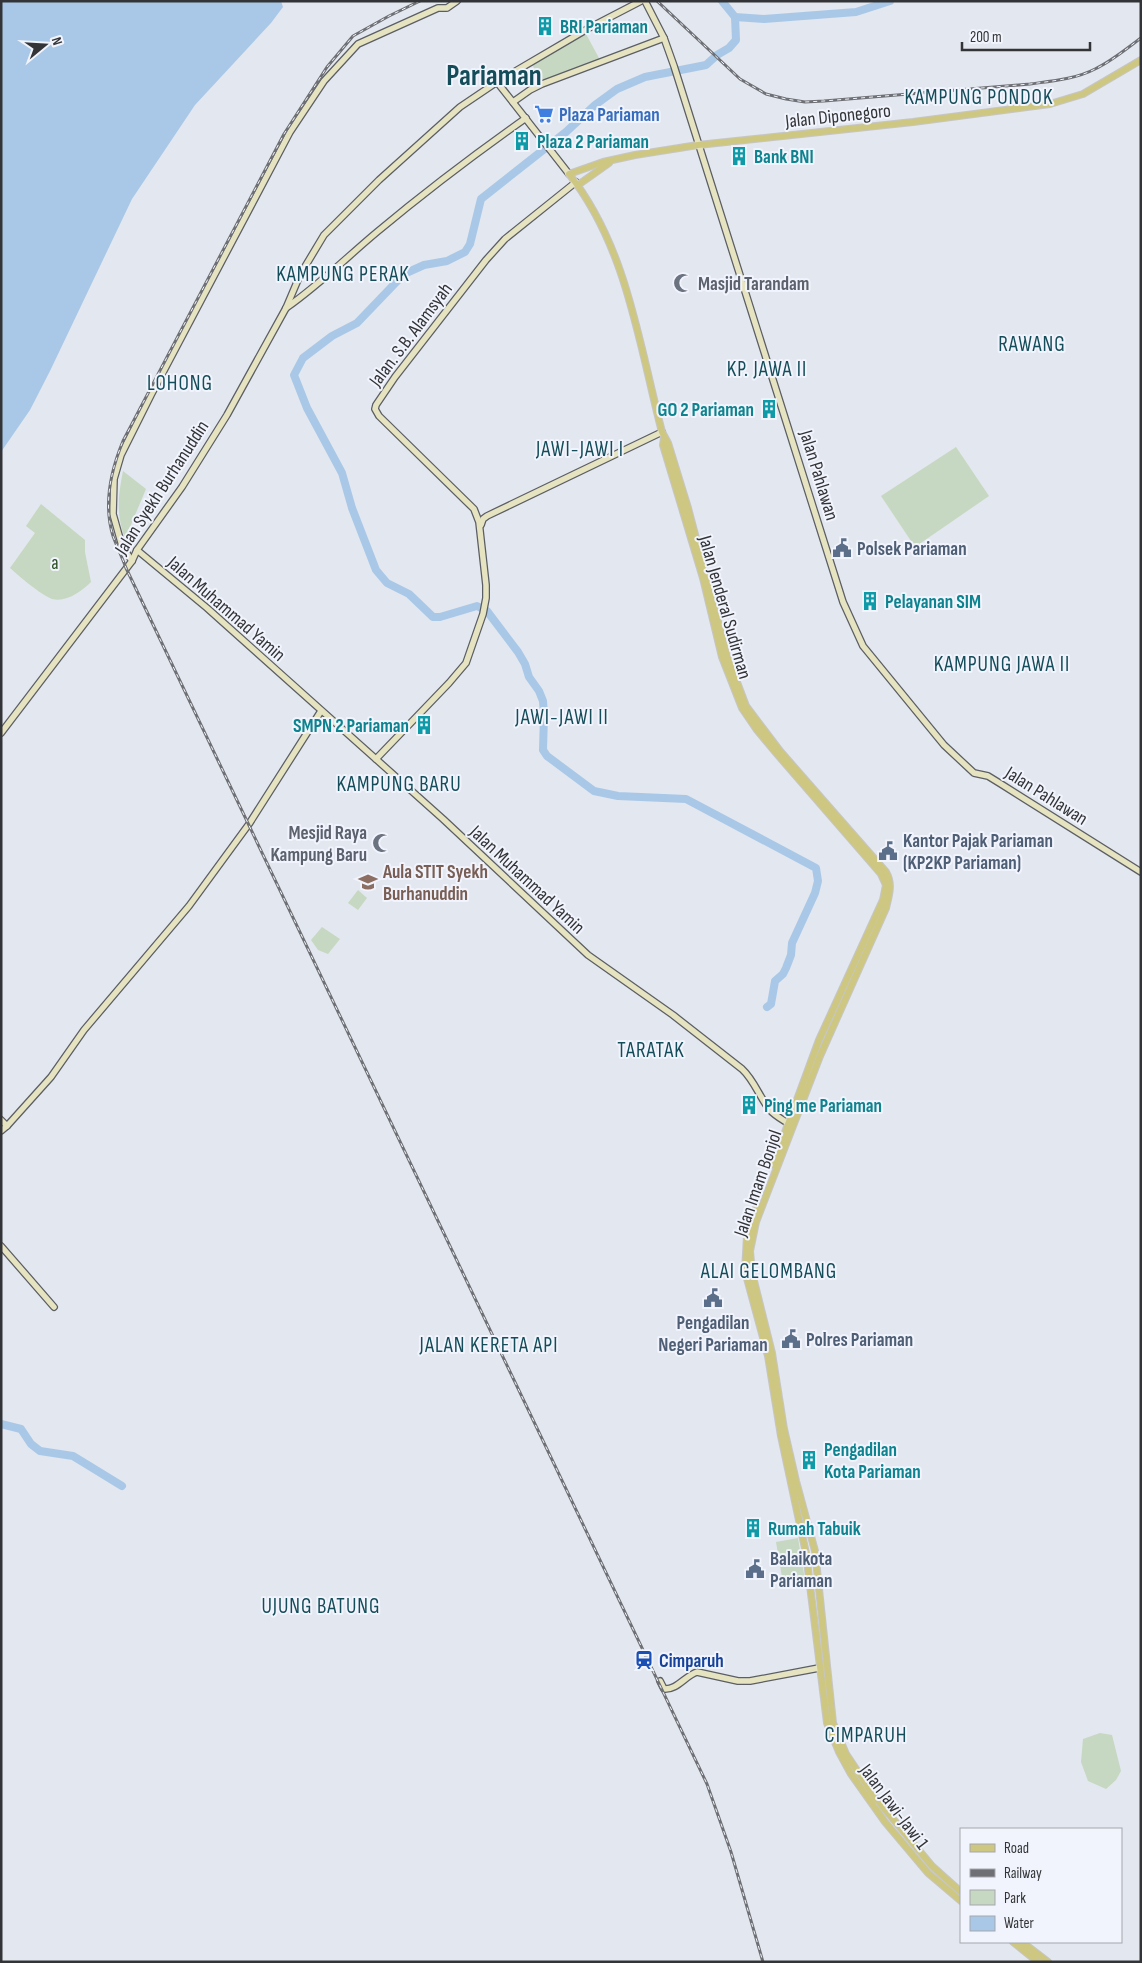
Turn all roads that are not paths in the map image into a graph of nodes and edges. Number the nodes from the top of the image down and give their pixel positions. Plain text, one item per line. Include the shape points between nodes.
1 (457, 1) edge
2 (641, 1) edge
3 (645, 1) edge
4 (664, 38) junction
5 (1141, 60) edge
6 (497, 82) junction
7 (513, 102) junction
8 (526, 118) junction
9 (698, 146) junction
10 (617, 159) junction
11 (569, 174) junction
12 (577, 183) junction
13 (294, 289) junction
14 (303, 296) junction
15 (286, 308) junction
16 (663, 435) junction
17 (474, 509) junction
18 (487, 516) junction
19 (479, 532) junction
20 (137, 550) junction
21 (132, 561) junction
22 (321, 711) junction
23 (1, 733) edge
24 (369, 752) junction
25 (381, 753) junction
26 (376, 759) junction
27 (1141, 872) edge
28 (889, 883) junction
29 (819, 1040) junction
30 (826, 1043) junction
31 (1, 1120) edge
32 (791, 1125) junction
33 (7, 1126) junction
34 (1, 1131) edge
35 (1, 1246) edge
36 (54, 1307) dead end
37 (793, 1481) junction
38 (815, 1551) junction
39 (806, 1553) junction
40 (817, 1564) junction
41 (808, 1566) junction
42 (815, 1632) junction
43 (823, 1632) junction
44 (819, 1668) junction
45 (660, 1680) dead end
46 (830, 1723) junction
47 (904, 1839) junction
48 (960, 1891) edge
49 (960, 1900) edge
50 (1014, 1943) edge
51 (1023, 1943) edge
52 (1038, 1962) edge
53 (1048, 1962) edge

1 - 21 street via 358,44 324,81 290,132 121,455 114,479 113,514 122,546
2 - 6 street, Jalan Syekh Burhanuddin
3 - 4 street, Jalan Pahlawan
4 - 7 street via 542,84
4 - 9 street, Jalan Pahlawan
5 - 9 main road, Jalan Diponegoro via 1083,94 1050,104
6 - 7 street
6 - 13 street, Jalan Syekh Burhanuddin via 442,122 337,220 314,250
7 - 8 street
8 - 11 street
8 - 14 street via 377,232
9 - 10 main road, Jalan Diponegoro
9 - 27 street, Jalan Pahlawan via 843,602 858,639 944,746 966,766 976,774 988,776
10 - 11 main road, Jalan Diponegoro
10 - 12 main road, Jalan Diponegoro
11 - 12 main road, Jalan Jenderal Sudirman
12 - 16 main road, Jalan Jenderal Sudirman via 594,209 619,267
12 - 17 street, Jalan. S.B. Alamsyah via 505,240 486,260 376,405 379,416
13 - 14 street
13 - 15 street, Jalan Syekh Burhanuddin
14 - 15 street
15 - 20 street, Jalan Syekh Burhanuddin via 227,415
16 - 18 street
16 - 28 main road, Jalan Jenderal Sudirman via 663,445 715,621 722,657 737,698 749,719 852,835
17 - 18 street
17 - 19 street
18 - 19 street
19 - 25 street via 486,598 463,668
20 - 21 street, Jalan Syekh Burhanuddin
20 - 22 street, Jalan Muhammad Yamin
21 - 23 street, Jalan Syekh Burhanuddin
22 - 24 street, Jalan Muhammad Yamin
22 - 33 street via 249,824 179,919 84,1030 51,1077
24 - 25 street
24 - 26 street, Jalan Muhammad Yamin
25 - 26 street
26 - 32 street, Jalan Muhammad Yamin via 588,955 668,1011 742,1069 768,1108
28 - 29 main road, Jalan Imam Bonjol
28 - 30 main road, Jalan Imam Bonjol via 886,908
29 - 30 main road
29 - 32 main road, Jalan Imam Bonjol
30 - 32 main road, Jalan Imam Bonjol
31 - 33 street
32 - 37 main road, Jalan Imam Bonjol via 761,1202 750,1251 754,1295 766,1327
33 - 34 street
35 - 36 street
37 - 38 main road, Jalan Imam Bonjol
37 - 39 main road, Jalan Imam Bonjol
38 - 39 main road
38 - 40 main road, Jalan Imam Bonjol
39 - 41 main road, Jalan Imam Bonjol
40 - 41 main road
40 - 43 main road, Jalan Jawi-Jawi 1
41 - 42 main road, Jalan Jawi-Jawi 1
42 - 43 main road
42 - 44 main road, Jalan Jawi-Jawi 1
43 - 46 main road, Jalan Jawi-Jawi 1
44 - 45 street via 750,1681 697,1672 667,1690
44 - 46 main road, Jalan Jawi-Jawi 1
46 - 47 main road, Jalan Jawi-Jawi 1 via 856,1771
47 - 48 main road, Jalan Jawi-Jawi 1
47 - 49 main road, Jalan Jawi-Jawi 1 via 928,1873
50 - 52 main road
51 - 53 main road

